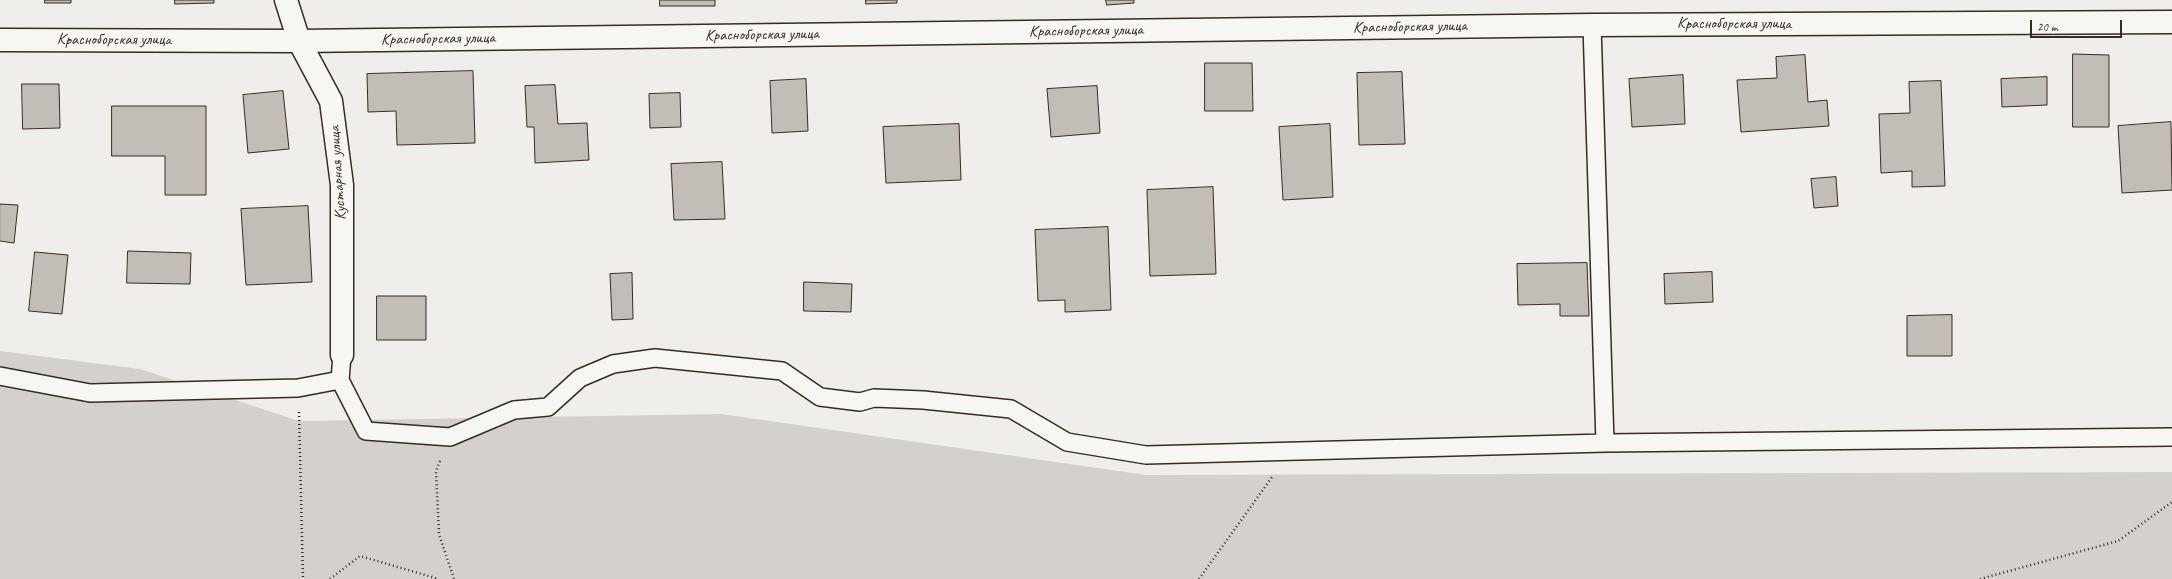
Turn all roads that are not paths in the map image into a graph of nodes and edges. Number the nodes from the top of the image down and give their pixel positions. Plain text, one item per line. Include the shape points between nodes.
1 (286, 0) edge
2 (2172, 22) edge
3 (1592, 25) junction
4 (0, 40) edge
5 (299, 41) junction
6 (342, 355) joint
7 (0, 376) edge
8 (340, 380) junction
9 (2172, 437) edge
10 (1605, 443) junction

1 - 5 street, Кустарная улица
2 - 3 street, Красноборская улица
3 - 5 street, Красноборская улица
3 - 10 lane
4 - 5 street, Красноборская улица
5 - 6 street, Кустарная улица via 332,101 342,185
6 - 8 lane
7 - 8 lane via 90,393 298,388
8 - 10 lane via 366,431 450,437 514,410 548,407 580,378 613,364 655,358 782,371 820,397 860,402 874,398 923,400 1012,409 1067,442 1146,455
9 - 10 lane

